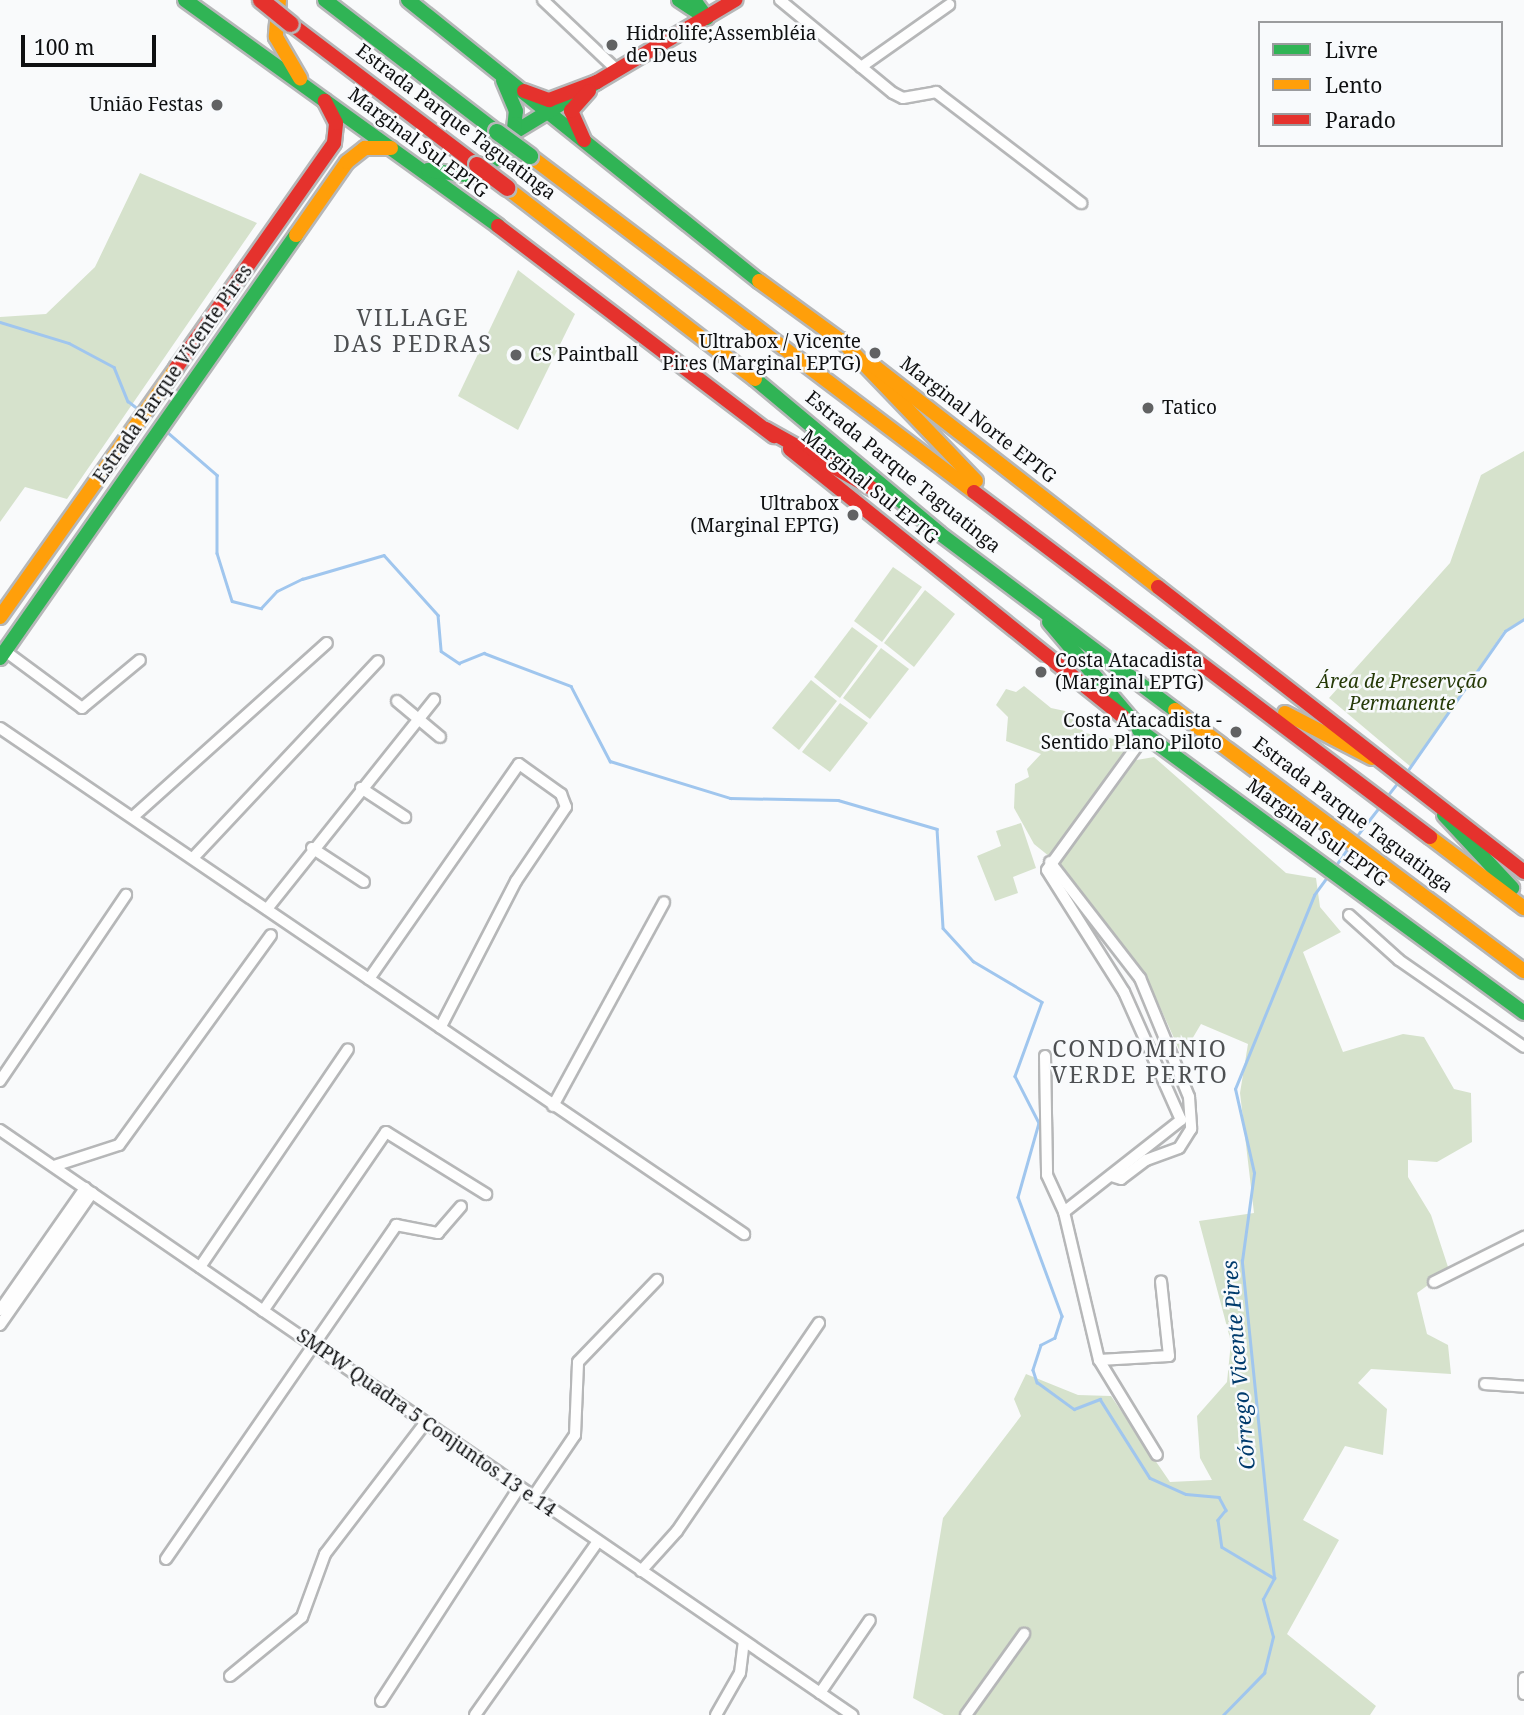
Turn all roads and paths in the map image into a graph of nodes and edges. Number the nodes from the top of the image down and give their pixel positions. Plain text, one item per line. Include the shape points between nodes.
1 (185, 0) edge
2 (260, 0) edge
3 (279, 0) edge
4 (325, 0) edge
5 (543, 0) edge
6 (679, 0) edge
7 (694, 0) edge
8 (735, 0) edge
9 (780, 0) edge
10 (412, 2) edge
11 (949, 5) dead end
12 (706, 18) junction
13 (861, 66) junction
14 (495, 68) junction
15 (617, 70) junction
16 (597, 82) junction
17 (304, 83) junction
18 (514, 85) junction
19 (321, 96) junction
20 (543, 111) junction
21 (518, 130) junction
22 (399, 151) junction
23 (600, 160) junction
24 (413, 162) junction
25 (1081, 203) dead end
26 (841, 340) junction
27 (766, 429) junction
28 (996, 505) junction
29 (939, 533) junction
30 (34, 565) junction
31 (52, 582) junction
32 (1021, 591) junction
33 (0, 617) edge
34 (327, 643) dead end
35 (2, 654) edge
36 (140, 660) dead end
37 (378, 661) dead end
38 (1218, 674) junction
39 (434, 700) dead end
40 (397, 701) dead end
41 (418, 719) junction
42 (0, 728) edge
43 (1145, 735) junction
44 (440, 737) dead end
45 (1372, 758) junction
46 (361, 788) junction
47 (1444, 815) junction
48 (134, 816) junction
49 (405, 817) dead end
50 (312, 848) junction
51 (193, 858) junction
52 (1050, 862) junction
53 (1524, 872) edge
54 (364, 882) dead end
55 (126, 895) dead end
56 (1524, 900) edge
57 (664, 902) dead end
58 (1524, 908) edge
59 (267, 909) junction
60 (1349, 915) dead end
61 (271, 935) dead end
62 (1524, 971) edge
63 (369, 979) junction
64 (1524, 1013) edge
65 (440, 1028) junction
66 (1524, 1047) edge
67 (348, 1049) dead end
68 (1045, 1056) dead end
69 (0, 1082) edge
70 (553, 1105) junction
71 (0, 1130) edge
72 (54, 1166) junction
73 (1111, 1176) junction
74 (89, 1191) junction
75 (486, 1194) dead end
76 (461, 1207) dead end
77 (1064, 1212) junction
78 (744, 1234) dead end
79 (1524, 1237) edge
80 (49, 1247) junction
81 (200, 1267) junction
82 (657, 1280) dead end
83 (1161, 1281) dead end
84 (1434, 1282) dead end
85 (0, 1310) edge
86 (262, 1311) junction
87 (820, 1323) dead end
88 (0, 1325) edge
89 (312, 1345) junction
90 (1099, 1360) junction
91 (1485, 1384) dead end
92 (1524, 1387) edge
93 (425, 1422) junction
94 (1157, 1455) dead end
95 (518, 1489) junction
96 (533, 1497) junction
97 (598, 1541) junction
98 (166, 1559) dead end
99 (641, 1571) junction
100 (870, 1620) dead end
101 (1024, 1634) dead end
102 (744, 1642) junction
103 (230, 1676) dead end
104 (1524, 1678) edge
105 (820, 1693) junction
106 (1524, 1694) edge
107 (381, 1701) dead end
108 (475, 1715) edge
109 (716, 1715) edge
110 (852, 1715) edge
111 (966, 1715) edge

1 - 17 main road, Marginal Sul EPTG
2 - 29 main road, Estrada Parque Taguatinga, bridge via 723,352
3 - 17 main road via 273,15 276,37
4 - 28 main road, Estrada Parque Taguatinga, bridge
5 - 15 street
6 - 12 main road
7 - 12 main road
8 - 12 main road
9 - 13 street
10 - 14 main road, Marginal Norte EPTG
11 - 13 street
12 - 15 main road
13 - 25 street via 903,98 936,92
14 - 18 main road, Marginal Norte EPTG
14 - 21 main road via 510,92
15 - 16 main road
16 - 18 main road via 549,100
16 - 20 main road
16 - 23 main road via 576,102 571,119
17 - 19 main road, Marginal Sul EPTG
18 - 20 main road, Marginal Norte EPTG
19 - 22 main road, Marginal Sul EPTG
19 - 30 main road, Estrada Parque Vicente Pires via 336,122 334,143
20 - 21 main road
20 - 23 main road, Marginal Norte EPTG
21 - 24 main road via 500,161 471,176 436,174
22 - 24 main road, Marginal Sul EPTG
22 - 31 main road, Estrada Parque Vicente Pires via 374,145 346,162
23 - 26 main road, Marginal Norte EPTG
24 - 27 main road, Marginal Sul EPTG
26 - 28 main road via 922,418
26 - 45 main road, Marginal Norte EPTG
27 - 29 main road
27 - 43 main road, Marginal Sul EPTG
28 - 38 main road, Estrada Parque Taguatinga
29 - 32 main road, Estrada Parque Taguatinga
30 - 31 main road via 52,573
30 - 33 main road, Estrada Parque Vicente Pires
31 - 35 main road, Estrada Parque Vicente Pires
32 - 43 main road
32 - 62 main road, Estrada Parque Taguatinga
34 - 48 street
35 - 36 street via 82,708
37 - 51 street
38 - 45 main road
38 - 58 main road, Estrada Parque Taguatinga
39 - 41 street
40 - 41 street
41 - 44 street
41 - 46 street
42 - 48 street
43 - 52 street
43 - 64 main road, Marginal Sul EPTG
45 - 47 main road, Marginal Norte EPTG
46 - 49 street
46 - 50 street
47 - 53 main road, Marginal Norte EPTG
47 - 56 main road
48 - 51 street
50 - 54 street
50 - 59 street
51 - 59 street
52 - 73 street via 1049,876 1124,992 1181,1114 1175,1130 1144,1145
52 - 73 street via 1140,978 1189,1097 1191,1129 1180,1148 1146,1160 1121,1179
55 - 69 street
57 - 70 street
59 - 63 street
60 - 66 street via 1399,960
61 - 72 street via 119,1145
63 - 65 street
63 - 65 street via 519,764 561,794 566,807 516,881
65 - 70 street
67 - 81 street
68 - 77 street via 1047,1175
70 - 78 street
71 - 72 street, SMPW Quadra 5 Conjuntos 13 e 14
72 - 74 street, SMPW Quadra 5 Conjuntos 13 e 14
73 - 77 street
74 - 80 street
74 - 81 street, SMPW Quadra 5 Conjuntos 13 e 14
75 - 86 street via 386,1132
76 - 89 street via 438,1233 396,1226
77 - 90 street
79 - 84 street
80 - 85 street
80 - 88 street
81 - 86 street, SMPW Quadra 5 Conjuntos 13 e 14
82 - 96 street via 578,1362 575,1435
83 - 90 street via 1170,1356
86 - 89 street, SMPW Quadra 5 Conjuntos 13 e 14
87 - 99 street via 677,1531
89 - 93 street, SMPW Quadra 5 Conjuntos 13 e 14
89 - 98 street
90 - 94 street
91 - 92 street
93 - 95 street, SMPW Quadra 5 Conjuntos 13 e 14
93 - 103 street via 325,1554 302,1617
95 - 96 street, SMPW Quadra 5 Conjuntos 13 e 14
95 - 107 street
96 - 97 street, SMPW Quadra 5 Conjuntos 13 e 14
97 - 99 street, SMPW Quadra 5 Conjuntos 13 e 14
97 - 108 street
99 - 102 street, SMPW Quadra 5 Conjuntos 13 e 14
100 - 105 street
101 - 111 street
102 - 105 street, SMPW Quadra 5 Conjuntos 13 e 14
102 - 109 street via 740,1673
104 - 106 street
105 - 110 street, SMPW Quadra 5 Conjuntos 13 e 14

